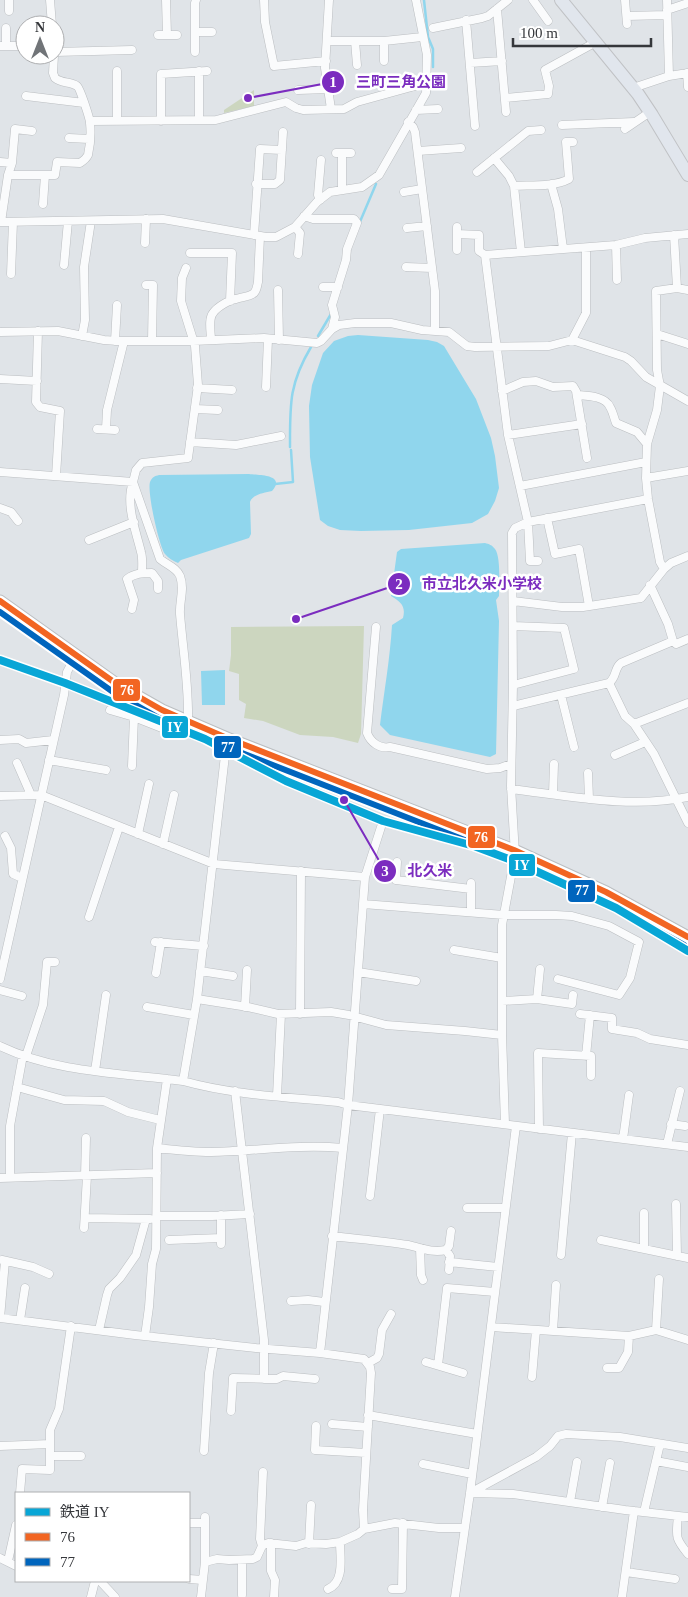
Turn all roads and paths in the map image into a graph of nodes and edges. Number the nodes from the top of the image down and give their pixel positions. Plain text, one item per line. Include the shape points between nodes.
1 (10, 0) edge
2 (50, 0) edge
3 (166, 0) edge
4 (196, 0) edge
5 (264, 0) edge
6 (329, 0) edge
7 (416, 0) edge
8 (508, 0) edge
9 (533, 0) edge
10 (561, 0) edge
11 (625, 0) edge
12 (667, 0) edge
13 (688, 3) edge
14 (571, 5) edge
15 (497, 9) junction
16 (9, 11) dead end
17 (667, 12) junction
18 (51, 15) edge
19 (627, 16) junction
20 (466, 20) junction
21 (548, 21) dead end
22 (627, 24) dead end
23 (6, 28) dead end
24 (432, 28) dead end
25 (195, 32) junction
26 (212, 32) dead end
27 (158, 35) dead end
28 (167, 35) junction
29 (177, 35) dead end
30 (422, 37) junction
31 (327, 41) junction
32 (355, 41) junction
33 (384, 41) junction
34 (596, 42) junction
35 (3, 46) edge
36 (132, 50) dead end
37 (195, 52) dead end
38 (65, 53) edge
39 (326, 61) junction
40 (384, 61) dead end
41 (502, 61) junction
42 (470, 63) junction
43 (53, 65) edge
44 (357, 65) dead end
45 (117, 70) dead end
46 (687, 73) edge
47 (669, 76) junction
48 (426, 83) junction
49 (688, 87) edge
50 (633, 88) junction
51 (328, 89) junction
52 (298, 90) dead end
53 (26, 96) dead end
54 (506, 98) junction
55 (84, 103) junction
56 (331, 109) junction
57 (438, 109) dead end
58 (416, 110) junction
59 (506, 112) dead end
60 (650, 112) junction
61 (90, 120) junction
62 (117, 120) junction
63 (160, 120) junction
64 (199, 120) junction
65 (408, 122) junction
66 (634, 122) junction
67 (562, 125) dead end
68 (475, 126) dead end
69 (625, 129) dead end
70 (32, 130) dead end
71 (542, 130) dead end
72 (283, 132) dead end
73 (69, 138) dead end
74 (89, 139) junction
75 (573, 142) dead end
76 (461, 148) dead end
77 (282, 150) junction
78 (418, 151) junction
79 (343, 153) dead end
80 (494, 158) junction
81 (321, 160) dead end
82 (0, 162) edge
83 (12, 163) junction
84 (477, 172) dead end
85 (8, 175) junction
86 (45, 175) junction
87 (688, 175) edge
88 (256, 184) junction
89 (551, 184) junction
90 (514, 186) junction
91 (342, 190) junction
92 (422, 190) junction
93 (404, 192) dead end
94 (320, 200) junction
95 (43, 204) dead end
96 (304, 216) junction
97 (146, 219) junction
98 (68, 221) junction
99 (90, 221) junction
100 (1, 222) edge
101 (12, 222) junction
102 (427, 226) junction
103 (295, 227) junction
104 (406, 228) dead end
105 (688, 234) edge
106 (257, 235) junction
107 (674, 235) junction
108 (144, 243) dead end
109 (616, 245) junction
110 (586, 248) junction
111 (563, 249) junction
112 (457, 250) dead end
113 (521, 252) junction
114 (190, 253) dead end
115 (298, 254) dead end
116 (485, 255) junction
117 (64, 265) dead end
118 (406, 267) dead end
119 (186, 268) dead end
120 (432, 268) junction
121 (11, 274) dead end
122 (616, 280) dead end
123 (146, 285) dead end
124 (323, 287) dead end
125 (338, 287) junction
126 (677, 288) junction
127 (278, 290) dead end
128 (688, 290) edge
129 (230, 301) junction
130 (116, 305) dead end
131 (332, 329) junction
132 (38, 331) junction
133 (435, 331) junction
134 (0, 332) edge
135 (657, 334) junction
136 (82, 336) junction
137 (268, 339) junction
138 (211, 340) junction
139 (280, 340) junction
140 (572, 340) junction
141 (120, 341) junction
142 (152, 341) junction
143 (193, 341) junction
144 (688, 344) edge
145 (496, 347) junction
146 (0, 379) edge
147 (37, 381) junction
148 (660, 386) junction
149 (266, 387) dead end
150 (197, 388) junction
151 (232, 390) dead end
152 (502, 391) junction
153 (577, 395) junction
154 (688, 401) edge
155 (195, 409) junction
156 (218, 410) dead end
157 (582, 424) junction
158 (97, 429) dead end
159 (106, 429) junction
160 (115, 430) dead end
161 (508, 435) junction
162 (281, 436) dead end
163 (190, 442) junction
164 (647, 444) junction
165 (587, 458) dead end
166 (646, 462) junction
167 (688, 471) edge
168 (0, 472) edge
169 (56, 476) junction
170 (646, 478) junction
171 (133, 482) junction
172 (520, 486) junction
173 (648, 499) junction
174 (0, 508) edge
175 (547, 518) junction
176 (18, 521) dead end
177 (134, 522) junction
178 (528, 522) junction
179 (89, 540) dead end
180 (688, 556) edge
181 (538, 562) dead end
182 (664, 569) junction
183 (142, 572) junction
184 (650, 585) junction
185 (158, 589) dead end
186 (0, 601) edge
187 (513, 601) junction
188 (589, 606) junction
189 (132, 609) dead end
190 (513, 626) junction
191 (376, 627) dead end
192 (688, 639) edge
193 (673, 641) junction
194 (76, 655) junction
195 (608, 683) junction
196 (513, 684) junction
197 (561, 695) junction
198 (141, 698) junction
199 (688, 703) edge
200 (513, 706) junction
201 (110, 710) dead end
202 (134, 717) junction
203 (188, 722) junction
204 (634, 724) junction
205 (168, 730) dead end
206 (227, 738) junction
207 (0, 740) edge
208 (53, 740) junction
209 (646, 742) junction
210 (574, 747) dead end
211 (615, 755) dead end
212 (49, 760) junction
213 (17, 763) dead end
214 (511, 764) junction
215 (554, 764) dead end
216 (132, 766) dead end
217 (106, 770) dead end
218 (588, 773) dead end
219 (149, 784) dead end
220 (511, 789) junction
221 (553, 794) junction
222 (31, 795) junction
223 (41, 795) junction
224 (174, 795) dead end
225 (0, 796) edge
226 (688, 797) edge
227 (589, 799) junction
228 (677, 799) junction
229 (688, 823) edge
230 (119, 827) junction
231 (381, 827) dead end
232 (138, 834) junction
233 (5, 836) dead end
234 (162, 844) junction
235 (514, 850) junction
236 (396, 862) dead end
237 (214, 864) junction
238 (301, 871) junction
239 (22, 878) junction
240 (365, 878) junction
241 (363, 904) junction
242 (471, 912) junction
243 (504, 915) junction
244 (89, 917) dead end
245 (688, 937) edge
246 (204, 946) junction
247 (454, 950) dead end
248 (502, 958) junction
249 (55, 962) dead end
250 (540, 969) dead end
251 (247, 970) dead end
252 (200, 971) junction
253 (358, 972) junction
254 (156, 973) dead end
255 (233, 976) dead end
256 (0, 979) edge
257 (558, 979) dead end
258 (416, 981) dead end
259 (0, 990) edge
260 (106, 995) dead end
261 (573, 995) dead end
262 (22, 996) dead end
263 (197, 999) junction
264 (536, 1000) junction
265 (502, 1001) junction
266 (147, 1007) dead end
267 (245, 1007) junction
268 (281, 1014) junction
269 (300, 1014) junction
270 (580, 1014) dead end
271 (194, 1015) junction
272 (590, 1015) junction
273 (355, 1017) junction
274 (502, 1036) junction
275 (0, 1046) edge
276 (688, 1046) edge
277 (24, 1056) junction
278 (586, 1056) junction
279 (95, 1071) junction
280 (591, 1076) dead end
281 (167, 1079) junction
282 (183, 1081) junction
283 (17, 1088) junction
284 (235, 1091) junction
285 (680, 1091) dead end
286 (629, 1095) dead end
287 (277, 1096) junction
288 (348, 1105) junction
289 (380, 1109) junction
290 (160, 1120) junction
291 (505, 1124) junction
292 (671, 1124) junction
293 (516, 1126) junction
294 (685, 1126) dead end
295 (539, 1129) junction
296 (572, 1133) junction
297 (86, 1138) dead end
298 (623, 1139) junction
299 (666, 1144) junction
300 (688, 1147) edge
301 (157, 1148) junction
302 (343, 1148) junction
303 (243, 1150) junction
304 (157, 1174) junction
305 (86, 1176) junction
306 (10, 1177) junction
307 (0, 1178) edge
308 (370, 1196) dead end
309 (676, 1204) dead end
310 (467, 1208) dead end
311 (506, 1208) junction
312 (644, 1213) dead end
313 (250, 1214) junction
314 (221, 1215) junction
315 (85, 1218) junction
316 (157, 1218) junction
317 (146, 1219) junction
318 (555, 1226) dead end
319 (564, 1227) junction
320 (84, 1228) dead end
321 (450, 1231) dead end
322 (332, 1236) junction
323 (169, 1240) dead end
324 (601, 1240) dead end
325 (420, 1248) junction
326 (644, 1249) junction
327 (446, 1250) junction
328 (561, 1255) dead end
329 (677, 1256) junction
330 (688, 1258) edge
331 (3, 1260) edge
332 (498, 1267) junction
333 (49, 1274) dead end
334 (659, 1279) dead end
335 (423, 1280) dead end
336 (556, 1285) dead end
337 (25, 1288) dead end
338 (495, 1292) junction
339 (291, 1301) dead end
340 (324, 1302) junction
341 (391, 1314) dead end
342 (0, 1318) edge
343 (20, 1320) junction
344 (71, 1326) junction
345 (491, 1327) junction
346 (99, 1330) junction
347 (536, 1330) junction
348 (656, 1330) junction
349 (553, 1331) junction
350 (144, 1336) junction
351 (629, 1336) junction
352 (688, 1340) edge
353 (214, 1343) junction
354 (264, 1349) junction
355 (320, 1353) junction
356 (426, 1362) dead end
357 (368, 1363) junction
358 (438, 1365) junction
359 (607, 1368) dead end
360 (463, 1373) dead end
361 (532, 1377) dead end
362 (264, 1378) junction
363 (315, 1379) dead end
364 (230, 1411) dead end
365 (368, 1416) junction
366 (332, 1424) dead end
367 (316, 1426) dead end
368 (368, 1427) junction
369 (477, 1434) junction
370 (50, 1444) junction
371 (660, 1444) junction
372 (0, 1446) edge
373 (688, 1448) edge
374 (204, 1451) dead end
375 (366, 1453) junction
376 (50, 1456) junction
377 (81, 1456) dead end
378 (656, 1461) junction
379 (577, 1462) dead end
380 (610, 1463) dead end
381 (423, 1464) dead end
382 (688, 1467) edge
383 (263, 1472) dead end
384 (472, 1474) junction
385 (20, 1492) edge
386 (470, 1493) junction
387 (570, 1502) junction
388 (310, 1505) dead end
389 (602, 1507) junction
390 (634, 1511) junction
391 (644, 1512) junction
392 (678, 1516) junction
393 (688, 1517) edge
394 (190, 1523) edge
395 (403, 1523) junction
396 (15, 1528) edge
397 (465, 1528) junction
398 (364, 1529) junction
399 (340, 1542) junction
400 (271, 1543) junction
401 (309, 1544) junction
402 (262, 1546) junction
403 (688, 1554) edge
404 (4, 1560) edge
405 (242, 1560) junction
406 (204, 1562) junction
407 (626, 1572) junction
408 (190, 1579) edge
409 (674, 1579) dead end
410 (203, 1580) junction
411 (99, 1582) edge
412 (101, 1582) edge
413 (328, 1589) dead end
414 (392, 1590) dead end
415 (242, 1595) dead end
416 (91, 1597) edge
417 (115, 1597) edge
418 (201, 1597) edge
419 (274, 1597) edge
420 (456, 1597) edge
421 (622, 1597) edge

1 - 16 street
2 - 18 street
3 - 28 street
4 - 25 street
5 - 39 street via 274,66
6 - 31 street
7 - 30 street
8 - 15 street
9 - 21 street
10 - 14 main road
11 - 19 street
12 - 17 street
13 - 17 street
14 - 34 main road
15 - 20 street via 482,18
15 - 41 street
17 - 19 street
17 - 47 street
19 - 22 street
20 - 24 street
20 - 42 street
23 - 35 street
25 - 26 street
25 - 37 street
27 - 28 street
28 - 29 street
30 - 33 street
30 - 48 street via 427,55
31 - 32 street
31 - 39 street
32 - 33 street
32 - 44 street
33 - 40 street
34 - 50 main road
34 - 54 street via 544,70 548,94
36 - 38 street
39 - 51 street
41 - 42 street
41 - 54 street
42 - 68 street
43 - 55 street via 55,78 78,86
45 - 62 street
46 - 47 street
46 - 49 street
47 - 50 street
48 - 56 street via 357,102 344,109
48 - 58 street via 426,93
50 - 60 main road
51 - 52 street
51 - 56 street
53 - 55 street
54 - 59 street
55 - 61 street
56 - 64 street via 304,110 286,102 216,120
57 - 58 street
58 - 65 street
60 - 66 street
60 - 87 main road
61 - 62 street
61 - 74 street
62 - 63 street
63 - 64 street
63 - 64 street via 160,74 203,71
65 - 78 street via 415,132
65 - 91 street via 378,175 362,187
66 - 67 street
66 - 69 street
70 - 83 street via 15,129
71 - 80 street via 528,131
72 - 77 street
73 - 74 street
74 - 86 street via 85,160 74,164 57,162 55,175
75 - 89 street via 566,142 569,179
76 - 78 street
77 - 88 street via 280,180 274,184
77 - 88 street via 260,149
78 - 92 street
79 - 91 street
80 - 84 street
80 - 90 street
81 - 94 street
82 - 83 street
83 - 85 street
85 - 86 street
85 - 100 street
86 - 95 street
88 - 106 street
89 - 90 street
89 - 111 street
90 - 113 street
91 - 94 street via 330,192
92 - 93 street
92 - 102 street
94 - 96 street
96 - 103 street
96 - 125 street via 354,219 357,223
97 - 99 street
97 - 106 street via 176,220
97 - 108 street
98 - 99 street
98 - 101 street
98 - 117 street
99 - 136 street via 84,267 85,320
100 - 101 street
101 - 121 street
102 - 104 street
102 - 120 street
103 - 106 street via 276,237
103 - 115 street via 300,233
105 - 107 street
106 - 129 street via 256,289 253,294
107 - 109 street
107 - 126 street
109 - 110 street
109 - 122 street
110 - 111 street
110 - 140 street via 586,313
111 - 113 street
112 - 116 street via 457,231 479,235 480,252
113 - 116 street
114 - 129 street via 232,253
116 - 145 street
118 - 120 street
119 - 143 street via 181,301
120 - 133 street
123 - 142 street via 153,285
124 - 125 street
125 - 131 street via 332,305 335,317
126 - 128 street
126 - 135 street via 656,290
127 - 139 street
129 - 138 street via 213,313
130 - 141 street
131 - 133 street via 346,324 382,323
131 - 139 street via 317,343
132 - 134 street
132 - 136 street
132 - 147 street
133 - 145 street via 448,332 467,346
135 - 144 street
135 - 148 street
136 - 141 street
137 - 138 street
137 - 139 street
137 - 149 street
138 - 143 street
140 - 145 street via 549,346
140 - 148 street via 624,357 646,378
141 - 142 street
141 - 159 street
142 - 143 street
143 - 150 street
145 - 152 street
146 - 147 street
147 - 169 street via 37,405 60,411
148 - 154 street
148 - 164 street
150 - 151 street
150 - 155 street
152 - 153 street via 523,382 536,381 553,387 572,386
152 - 161 street
153 - 157 street
153 - 164 street via 606,402 616,423 637,432
155 - 156 street
155 - 163 street
157 - 161 street
157 - 165 street
158 - 159 street
159 - 160 street
161 - 172 street
162 - 163 street via 236,445
163 - 171 street via 188,458 142,462
164 - 166 street
166 - 170 street
166 - 172 street
167 - 170 street
168 - 169 street
169 - 171 street
170 - 173 street
171 - 177 street via 130,506
171 - 203 street via 160,560 181,577 179,612 189,697
172 - 178 street
173 - 175 street
173 - 182 street
174 - 176 street via 11,512
175 - 178 street
175 - 188 street via 555,554 579,549
177 - 179 street
177 - 183 street
178 - 181 street via 530,561
178 - 187 street via 512,533
180 - 182 street
182 - 184 street
183 - 185 street via 155,576
183 - 189 street via 127,579 134,600
184 - 188 street via 641,598
184 - 193 street
186 - 194 main road
187 - 188 street via 562,607
187 - 190 street
190 - 196 street
190 - 196 street via 564,628 574,669
191 - 214 street via 369,737 379,747 488,768
192 - 193 street via 676,644
193 - 195 street via 621,663 613,680
194 - 198 main road
194 - 208 street via 67,672
195 - 197 street
195 - 204 street via 625,716
196 - 200 street
197 - 200 street
197 - 210 street
198 - 202 street
198 - 203 main road
199 - 204 street
200 - 214 street
201 - 202 street
202 - 205 street
202 - 216 street
203 - 206 main road
204 - 209 street
206 - 235 main road
206 - 237 street
207 - 208 street
208 - 212 street
209 - 211 street
209 - 228 street
212 - 217 street
212 - 223 street
213 - 222 street
214 - 220 street
215 - 221 street
218 - 227 street
219 - 232 street
220 - 221 street
220 - 235 street
221 - 227 street
222 - 223 street
222 - 225 street
223 - 230 street
223 - 239 street
224 - 234 street
226 - 228 street
227 - 228 street
228 - 229 street
230 - 232 street
230 - 244 street
231 - 240 street
232 - 234 street
233 - 239 street via 11,848 12,874
234 - 237 street
235 - 243 street
235 - 245 main road via 597,888
236 - 242 street via 396,880 471,886
237 - 238 street
237 - 246 street
238 - 240 street
238 - 269 street
239 - 256 street
240 - 241 street
241 - 242 street
241 - 253 street
242 - 243 street
243 - 248 street
243 - 257 street via 572,916 609,926 639,942 630,978 619,995
246 - 252 street
246 - 254 street via 158,942
247 - 248 street
248 - 265 street
249 - 277 street via 47,962 47,1006
250 - 264 street
251 - 267 street
252 - 255 street
252 - 263 street
253 - 258 street
253 - 273 street
259 - 262 street
260 - 279 street
261 - 264 street via 572,1004
263 - 267 street
263 - 271 street
264 - 265 street
265 - 274 street
266 - 271 street
267 - 268 street
268 - 269 street
268 - 287 street
269 - 273 street via 331,1012
270 - 272 street
271 - 282 street
272 - 276 street via 612,1018 612,1029
272 - 278 street
273 - 274 street via 386,1025
273 - 288 street
274 - 291 street
275 - 277 street
277 - 279 street
277 - 283 street
278 - 280 street via 591,1056
278 - 295 street via 538,1053
279 - 281 street
281 - 282 street
281 - 290 street
282 - 284 street
283 - 290 street via 64,1100 104,1101 128,1112
283 - 306 street via 10,1126
284 - 287 street
284 - 303 street
285 - 292 street
286 - 298 street
287 - 288 street
288 - 289 street
288 - 302 street
289 - 291 street
289 - 308 street
290 - 301 street
291 - 293 street
292 - 294 street
292 - 299 street
293 - 295 street
293 - 311 street
295 - 296 street
296 - 298 street
296 - 319 street
297 - 305 street
298 - 299 street
299 - 300 street
301 - 303 street
301 - 304 street
302 - 303 street via 292,1146
302 - 322 street
303 - 313 street
304 - 305 street
304 - 316 street
305 - 306 street
305 - 315 street
306 - 307 street
309 - 329 street
310 - 311 street
311 - 332 street
312 - 326 street
313 - 314 street
313 - 354 street
314 - 316 street
314 - 323 street via 221,1241
315 - 317 street
315 - 320 street
316 - 317 street
316 - 350 street
317 - 346 street via 136,1255 109,1289
318 - 319 street
319 - 328 street
321 - 327 street
322 - 325 street via 409,1242
322 - 340 street
324 - 326 street
325 - 327 street
325 - 335 street
326 - 329 street
327 - 332 street via 450,1256 449,1266
329 - 330 street
331 - 333 street
331 - 342 street
332 - 338 street
334 - 348 street
336 - 349 street
337 - 343 street
338 - 345 street
338 - 358 street via 447,1288
339 - 340 street
340 - 355 street
341 - 357 street via 382,1330 379,1354
342 - 343 street
343 - 344 street
344 - 346 street
344 - 370 street via 59,1409 50,1430
345 - 347 street
345 - 369 street
346 - 350 street
347 - 349 street
347 - 361 street
348 - 351 street
348 - 352 street
349 - 351 street
350 - 353 street
351 - 359 street via 628,1352 619,1368
353 - 354 street
353 - 374 street
354 - 355 street
354 - 362 street
355 - 357 street via 359,1357
356 - 358 street
357 - 365 street via 371,1373
358 - 360 street
362 - 363 street
362 - 364 street via 233,1378
365 - 368 street
365 - 369 street
366 - 368 street
367 - 375 street via 315,1450
368 - 375 street
369 - 384 street
370 - 372 street
370 - 376 street
371 - 373 street
371 - 378 street
371 - 386 street via 620,1437 558,1436 536,1457
375 - 398 street
376 - 377 street
376 - 385 street via 50,1470 22,1469
378 - 382 street
378 - 391 street
379 - 387 street
380 - 389 street
381 - 384 street via 434,1462
383 - 402 street
384 - 386 street
386 - 387 street via 513,1494
386 - 397 street
387 - 389 street
388 - 401 street
389 - 390 street
390 - 391 street
390 - 407 street
391 - 392 street
392 - 393 street
392 - 403 street via 676,1536
394 - 406 street via 205,1520
395 - 397 street
395 - 398 street
395 - 414 street via 402,1589
396 - 404 street
397 - 420 street
398 - 399 street
399 - 401 street
399 - 413 street via 339,1576 334,1586
400 - 401 street
400 - 402 street
400 - 419 street
402 - 405 street via 256,1557
405 - 406 street
405 - 415 street
406 - 410 street
407 - 409 street
407 - 421 street
408 - 410 street
410 - 418 street
411 - 416 street
412 - 417 street

